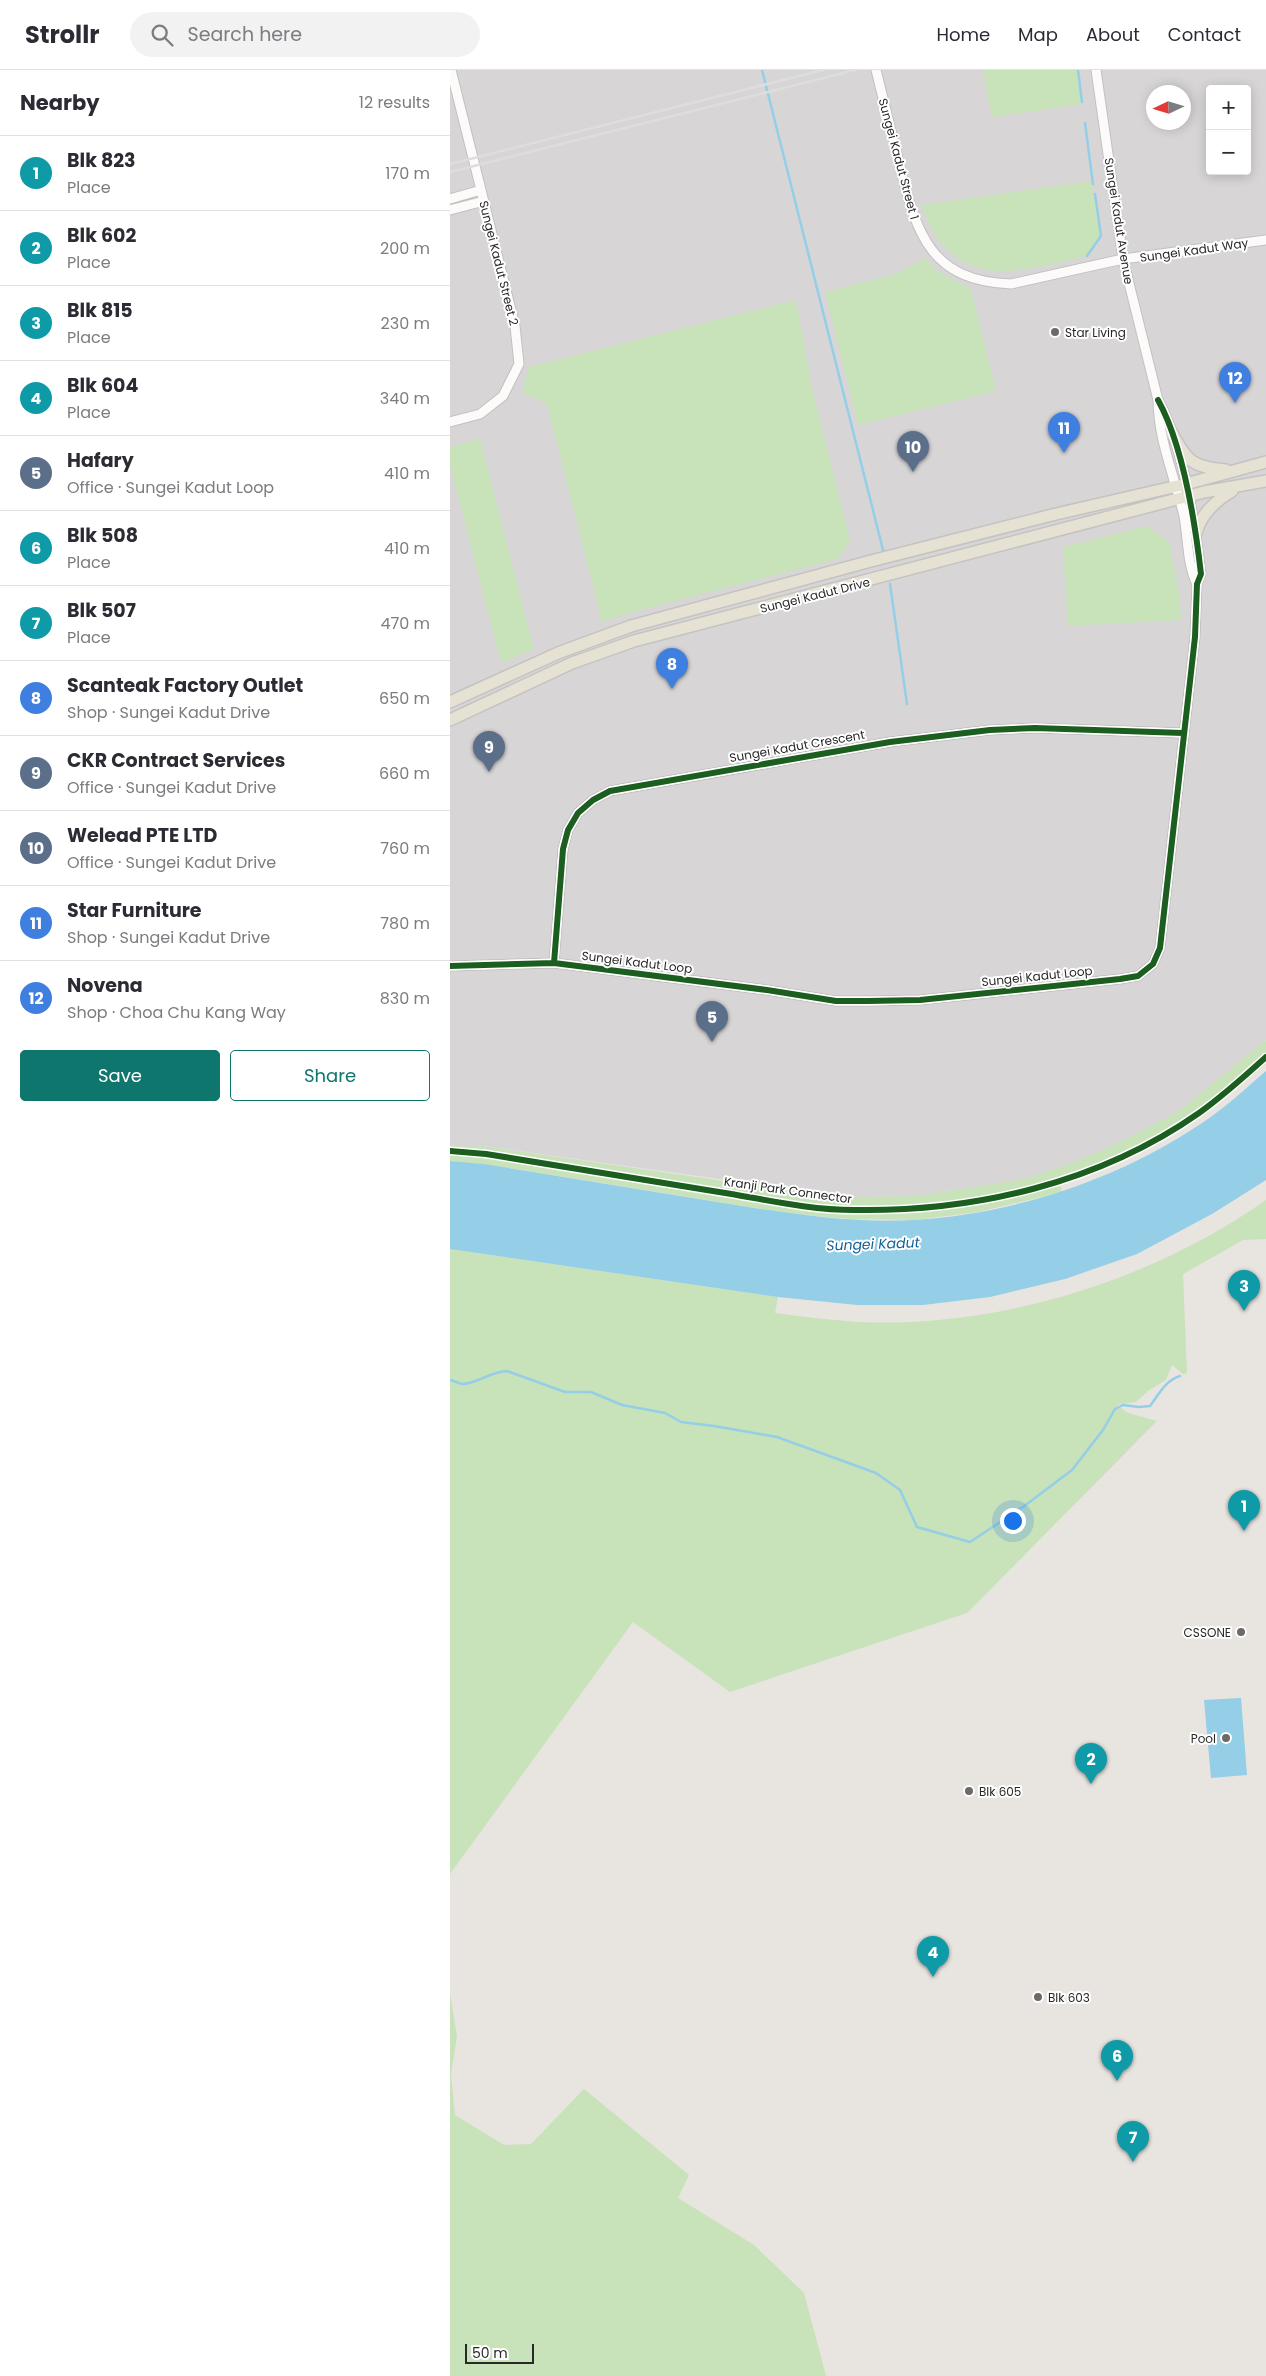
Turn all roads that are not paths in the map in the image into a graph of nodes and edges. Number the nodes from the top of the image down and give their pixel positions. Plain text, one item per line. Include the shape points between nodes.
1 (450, 70) edge
2 (876, 70) edge
3 (1096, 70) edge
4 (481, 190) junction
5 (450, 199) edge
6 (484, 202) junction
7 (450, 210) edge
8 (1266, 240) edge
9 (1123, 259) junction
10 (1158, 400) junction
11 (450, 422) edge
12 (1172, 432) junction
13 (1266, 462) edge
14 (1231, 470) junction
15 (1266, 481) edge
16 (1181, 485) junction
17 (1238, 487) junction
18 (1184, 498) junction
19 (1056, 514) junction
20 (1077, 526) junction
21 (1196, 533) junction
22 (1197, 584) junction
23 (450, 702) edge
24 (450, 720) edge
25 (1182, 733) junction
26 (554, 963) junction
27 (450, 966) edge

1 - 4 street, Sungei Kadut Street 2
2 - 9 street, Sungei Kadut Street 1 via 909,205 923,238 938,258 964,275 993,283 1012,284
3 - 9 street, Sungei Kadut Avenue
4 - 5 street
4 - 6 street, Sungei Kadut Street 2
6 - 7 street
6 - 11 street, Sungei Kadut Street 2 via 515,326 519,364 503,396 480,414
8 - 9 street, Sungei Kadut Way
9 - 10 street, Sungei Kadut Avenue
10 - 12 street, Sungei Kadut Avenue
10 - 16 street, Sungei Kadut Avenue via 1158,420
12 - 14 main road via 1190,461 1206,468
12 - 16 street, Sungei Kadut Avenue
13 - 14 main road
14 - 16 main road, Sungei Kadut Drive
15 - 17 main road, Sungei Kadut Drive
16 - 18 street, Sungei Kadut Avenue
16 - 19 main road, Sungei Kadut Drive
17 - 18 main road, Sungei Kadut Drive
17 - 21 main road via 1219,499 1199,520
18 - 20 main road, Sungei Kadut Drive
18 - 21 street, Sungei Kadut Loop
18 - 22 street, Sungei Kadut Loop via 1193,575
19 - 20 main road via 1068,514
19 - 23 main road, Sungei Kadut Drive via 631,626 558,653
20 - 24 main road, Sungei Kadut Drive via 634,641 572,663
21 - 22 street, Sungei Kadut Loop via 1201,574
22 - 25 street, Sungei Kadut Loop via 1195,637
25 - 26 street, Sungei Kadut Crescent via 997,729 890,742 610,791 578,813 568,830 563,849
25 - 26 street, Sungei Kadut Loop via 1160,948 1152,964 1138,976 920,1000 836,1001
26 - 27 street, Sungei Kadut Loop

